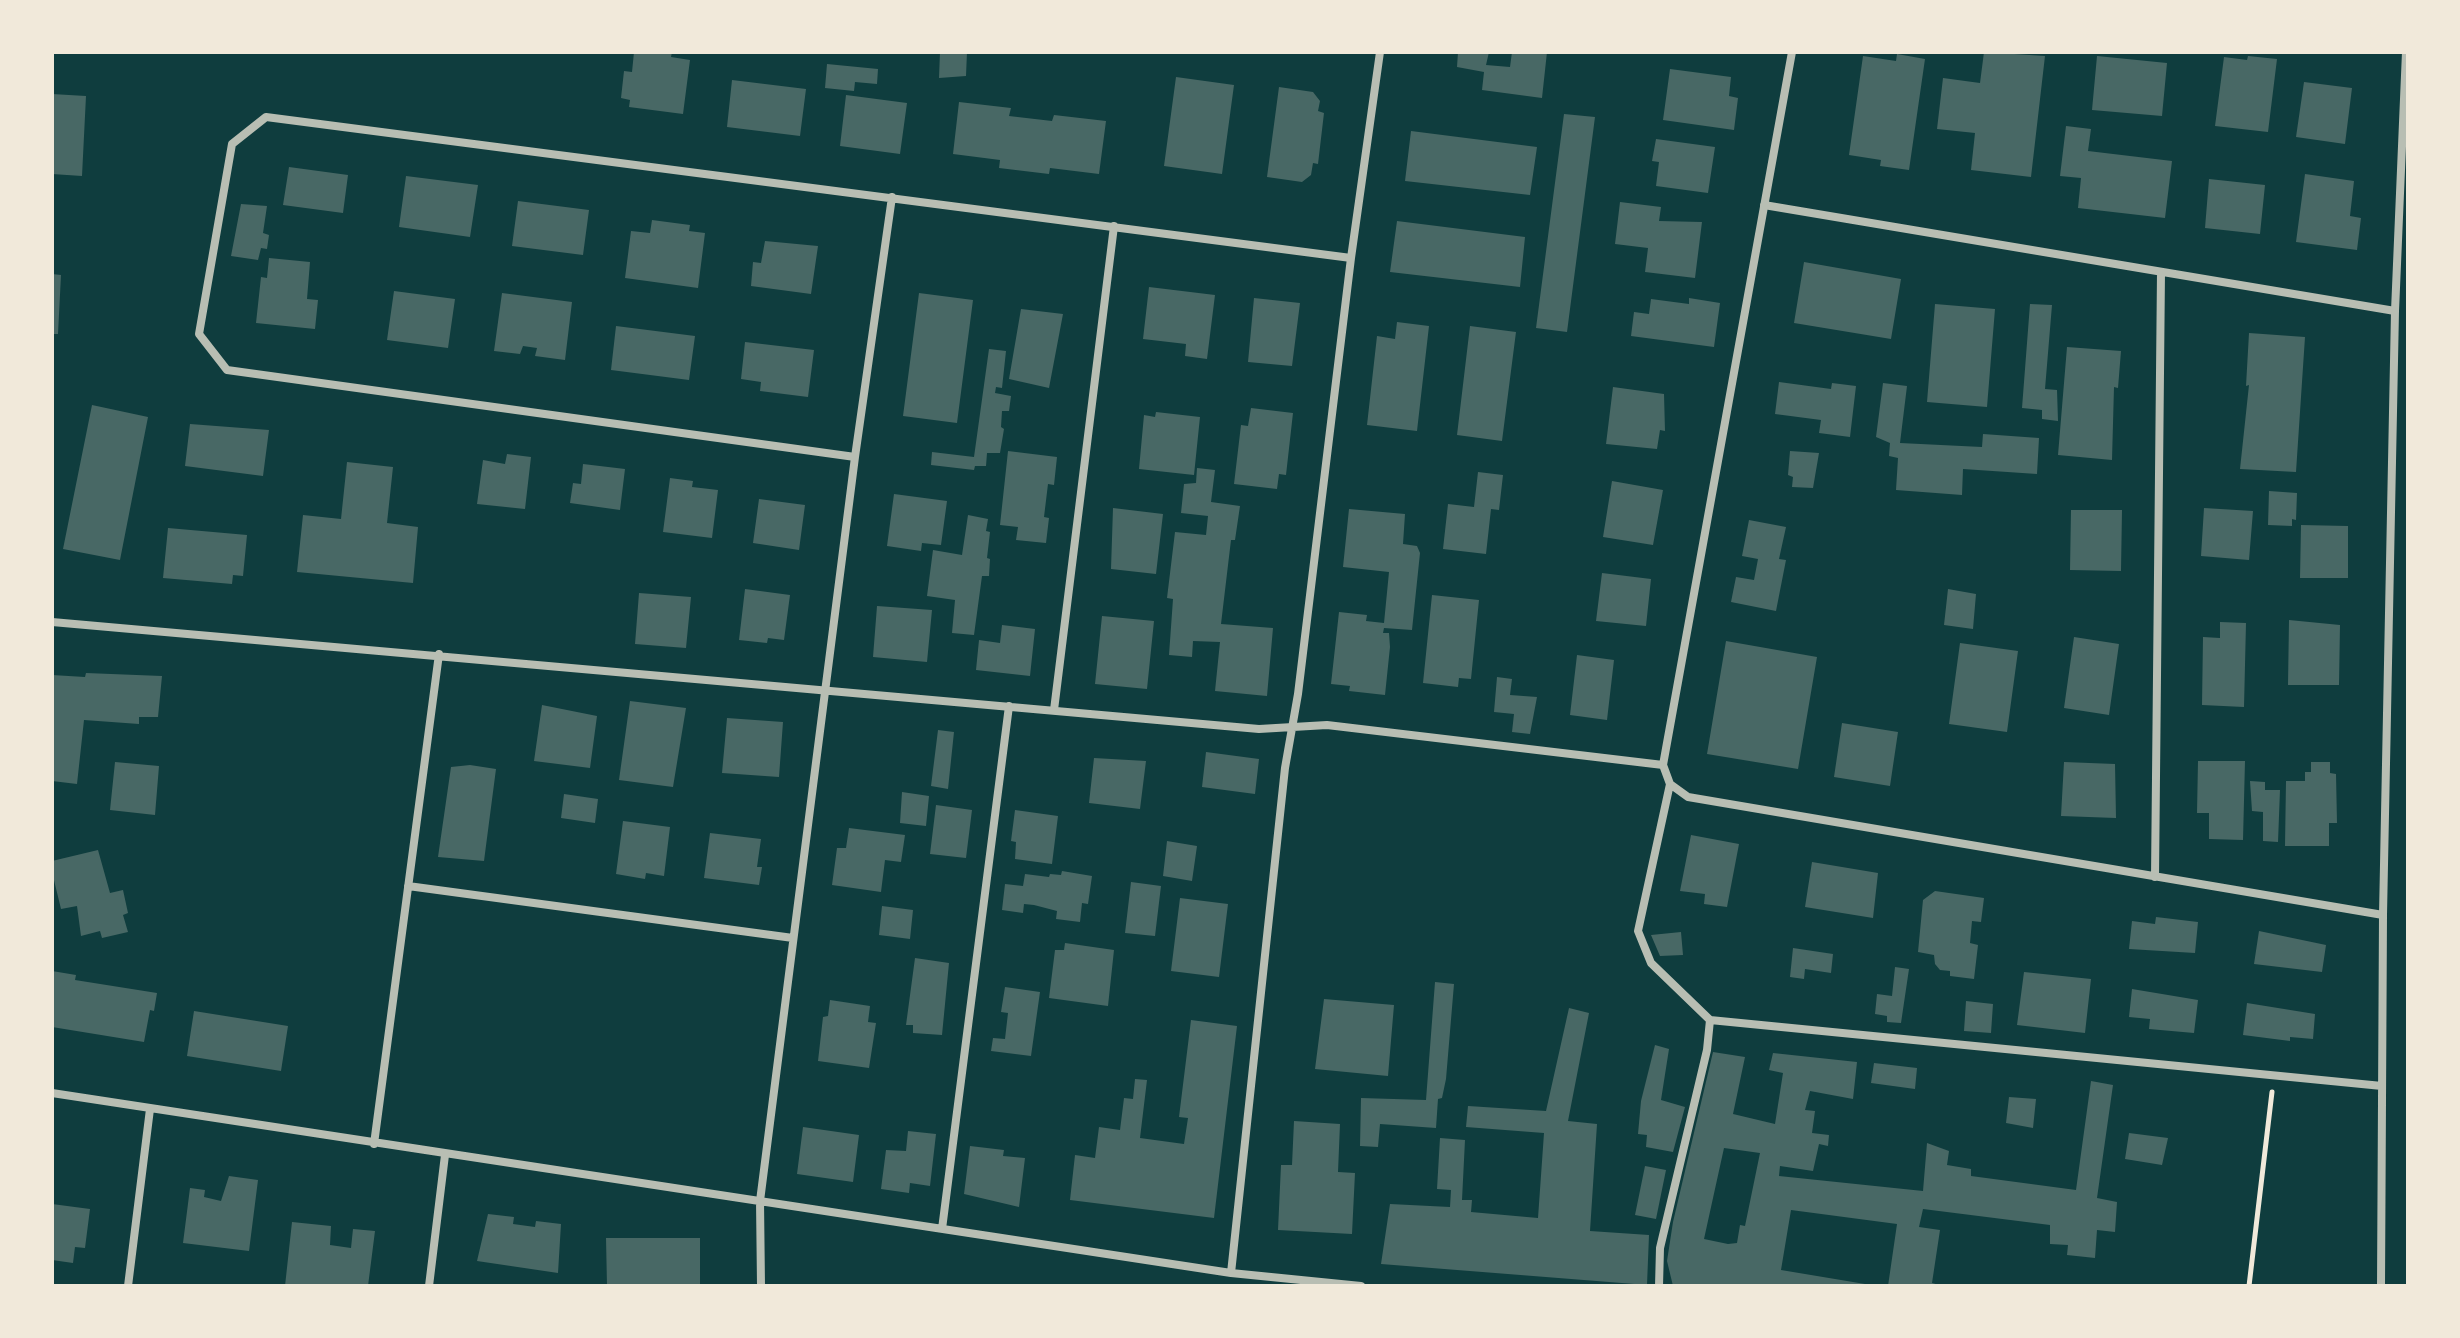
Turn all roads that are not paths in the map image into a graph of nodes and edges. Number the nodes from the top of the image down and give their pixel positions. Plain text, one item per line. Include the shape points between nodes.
1 (1380, 52) edge
2 (1792, 52) edge
3 (2406, 52) edge
4 (892, 197) junction
5 (1764, 205) junction
6 (1114, 226) junction
7 (1351, 258) junction
8 (2161, 272) junction
9 (2395, 311) junction
10 (855, 457) junction
11 (52, 622) edge
12 (439, 654) junction
13 (825, 689) junction
14 (1009, 706) junction
15 (1054, 710) junction
16 (1292, 728) junction
17 (1663, 765) junction
18 (1670, 784) junction
19 (2155, 877) junction
20 (408, 886) junction
21 (2383, 915) junction
22 (793, 938) junction
23 (1710, 1020) junction
24 (2382, 1086) junction
25 (52, 1093) edge
26 (150, 1109) junction
27 (374, 1144) junction
28 (445, 1155) junction
29 (760, 1201) junction
30 (942, 1229) junction
31 (1231, 1273) junction
32 (1302, 1284) edge
33 (128, 1286) edge
34 (429, 1286) edge
35 (761, 1286) edge
36 (1361, 1286) edge
37 (1659, 1286) edge
38 (2381, 1286) edge

1 - 7 street
2 - 5 street
3 - 9 street
4 - 6 street
4 - 10 street
4 - 10 street via 266,117 232,144 199,334 227,370
5 - 8 street
5 - 17 street
6 - 7 street
6 - 15 street
7 - 16 street
8 - 9 street
8 - 19 street
9 - 21 street
10 - 13 street
11 - 12 street
12 - 13 street
12 - 20 street
13 - 14 street
13 - 22 street
14 - 15 street
14 - 30 street
15 - 16 street
16 - 17 street via 1327,725
16 - 31 street
17 - 18 street
18 - 19 street via 1688,797
18 - 23 street via 1638,931 1651,963
19 - 21 street
20 - 22 street
20 - 27 street
21 - 24 street
22 - 29 street
23 - 24 street
23 - 37 street via 1660,1248
24 - 38 street
25 - 26 street
26 - 27 street
26 - 33 street
27 - 28 street
28 - 29 street
28 - 34 street
29 - 30 street
29 - 35 street
30 - 31 street
31 - 32 street
32 - 36 street

